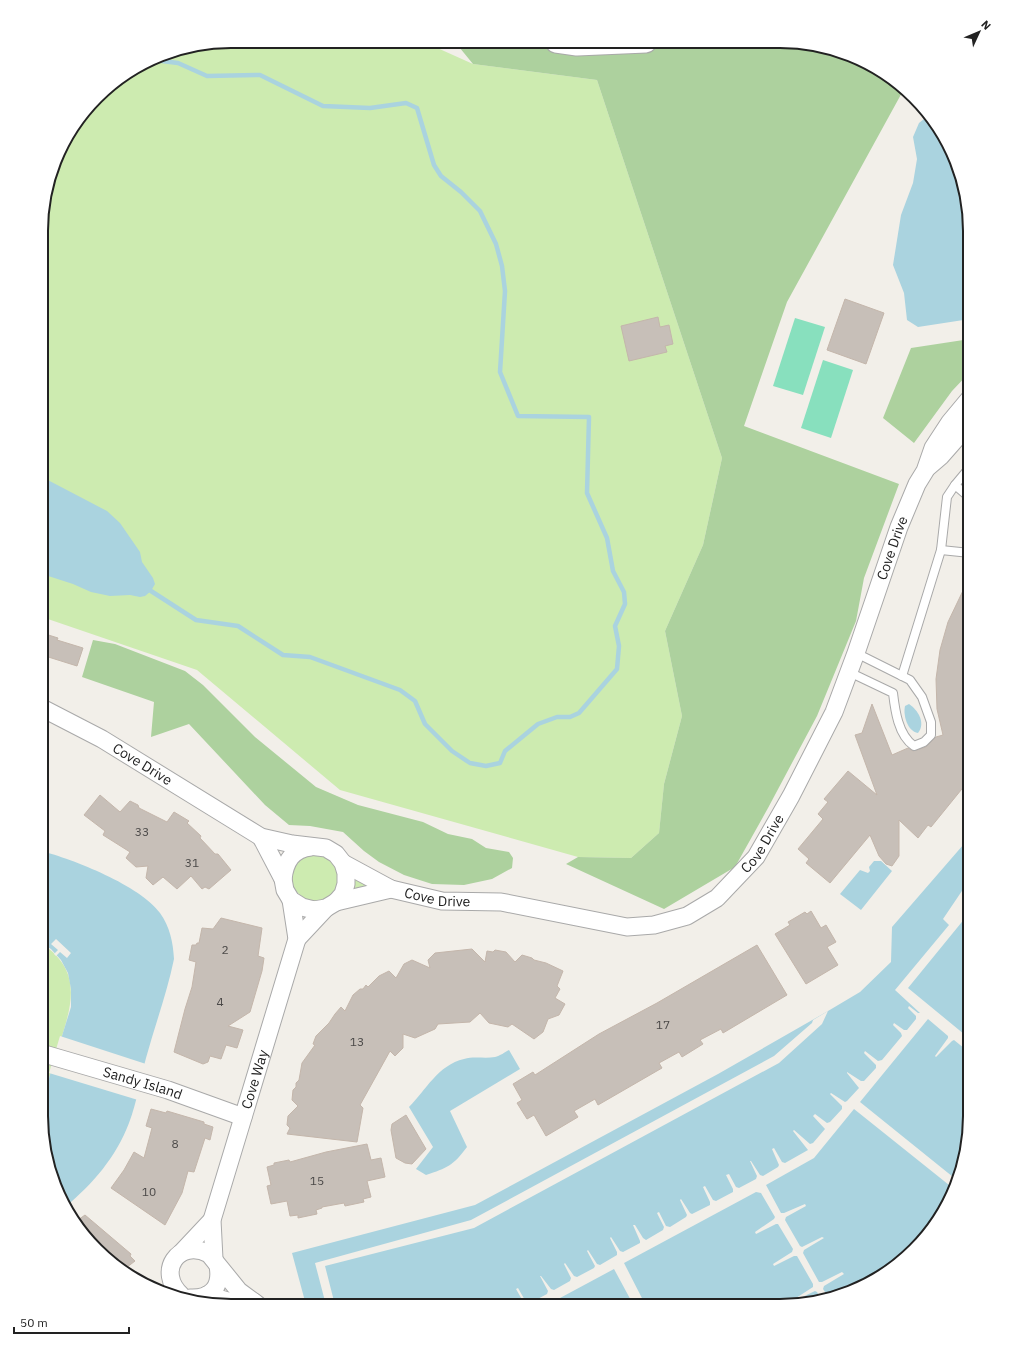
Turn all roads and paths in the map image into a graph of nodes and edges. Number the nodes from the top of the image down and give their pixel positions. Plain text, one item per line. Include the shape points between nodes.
1 (963, 406) edge
2 (963, 431) edge
3 (925, 471) junction
4 (963, 475) edge
5 (954, 485) junction
6 (963, 492) edge
7 (941, 550) junction
8 (963, 552) edge
9 (856, 653) junction
10 (849, 672) junction
11 (902, 676) junction
12 (48, 711) edge
13 (261, 837) junction
14 (315, 846) junction
15 (343, 863) junction
16 (283, 879) junction
17 (391, 889) junction
18 (291, 900) junction
19 (331, 905) junction
20 (297, 939) junction
21 (48, 1054) edge
22 (243, 1117) junction
23 (212, 1220) junction
24 (181, 1253) junction
25 (216, 1262) junction
26 (164, 1280) edge
27 (176, 1290) edge
28 (207, 1295) junction
29 (204, 1296) edge
30 (221, 1299) edge
31 (250, 1299) edge

1 - 3 street, Cove Drive via 933,448
2 - 3 street, Cove Drive
3 - 9 street, Cove Drive via 899,527
4 - 5 lane
5 - 6 lane
5 - 7 lane via 947,497
7 - 8 lane
7 - 11 lane
9 - 10 street, Cove Drive
9 - 11 lane
10 - 11 lane via 893,693 896,715 908,742 914,746 924,742 931,735 931,722 922,697 910,680
10 - 17 street, Cove Drive via 834,712 756,857 717,898 687,916 654,925 627,927 501,902 442,901
12 - 13 street, Cove Drive via 102,739
13 - 14 street, Cove Drive
13 - 16 street
14 - 15 street, Cove Drive via 326,848 336,854
14 - 16 street via 296,852 288,860
15 - 17 street, Cove Drive
15 - 19 street via 346,884 343,894
16 - 18 street via 285,890
17 - 19 street, Cove Drive
18 - 19 street, Cove Drive via 302,907 314,910
18 - 20 street, Cove Way
19 - 20 street, Cove Way
20 - 22 street, Cove Way
21 - 22 street, Sandy Island via 168,1090
22 - 23 street, Cove Way
23 - 24 street, Cove Way
23 - 25 street, Cove Way
24 - 25 street via 202,1250
24 - 26 street, Cove Way
25 - 28 street, Cove Way via 220,1274 218,1282 214,1290
25 - 31 street via 238,1291
26 - 27 street, Cove Way via 171,1282
28 - 29 street
28 - 30 street

